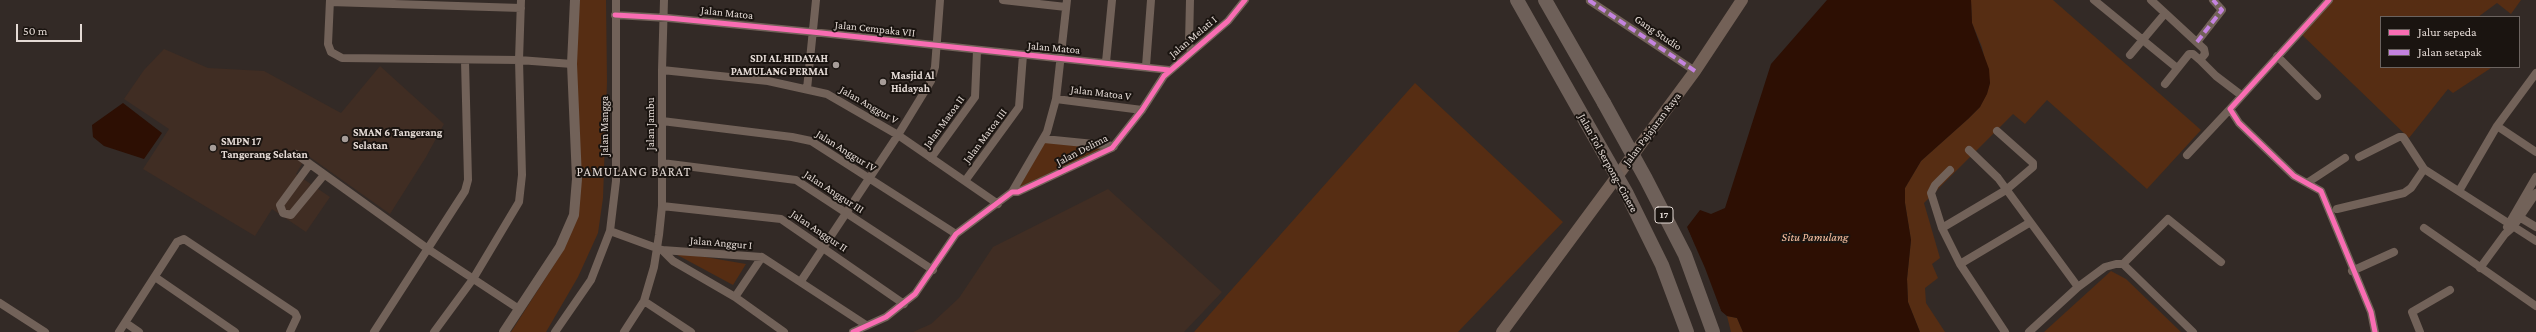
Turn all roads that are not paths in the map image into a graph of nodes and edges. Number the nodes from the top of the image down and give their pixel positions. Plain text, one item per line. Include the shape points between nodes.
1 (574, 0) edge
2 (616, 0) edge
3 (664, 0) edge
4 (816, 0) edge
5 (940, 0) edge
6 (1003, 0) edge
7 (1112, 0) edge
8 (1151, 0) edge
9 (1190, 0) edge
10 (1236, 0) edge
11 (1245, 0) edge
12 (1517, 0) edge
13 (1545, 0) edge
14 (1591, 0) edge
15 (1742, 0) edge
16 (2094, 0) edge
17 (2151, 0) edge
18 (2213, 0) edge
19 (2329, 0) edge
20 (330, 1) edge
21 (521, 4) edge
22 (1067, 4) edge
23 (1240, 8) junction
24 (615, 15) junction
25 (2162, 17) dead end
26 (663, 18) junction
27 (812, 32) junction
28 (2143, 40) junction
29 (2197, 42) junction
30 (936, 46) junction
31 (978, 51) junction
32 (1191, 52) junction
33 (1023, 55) junction
34 (2130, 55) dead end
35 (2277, 56) junction
36 (1061, 59) junction
37 (519, 60) junction
38 (2200, 60) junction
39 (465, 61) junction
40 (1106, 62) junction
41 (572, 64) junction
42 (1146, 66) junction
43 (2177, 68) junction
44 (662, 70) junction
45 (1169, 70) junction
46 (1695, 71) junction
47 (2536, 73) edge
48 (2165, 84) dead end
49 (806, 89) junction
50 (2241, 95) junction
51 (2317, 96) dead end
52 (1056, 99) junction
53 (2230, 109) junction
54 (1142, 110) junction
55 (662, 121) junction
56 (2498, 126) junction
57 (1997, 131) dead end
58 (898, 135) junction
59 (1044, 139) junction
60 (1114, 146) junction
61 (1969, 150) dead end
62 (2536, 152) edge
63 (296, 154) dead end
64 (2187, 155) dead end
65 (2359, 157) dead end
66 (931, 158) junction
67 (2345, 158) dead end
68 (662, 163) junction
69 (310, 164) junction
70 (1950, 170) dead end
71 (2424, 170) junction
72 (324, 175) junction
73 (869, 178) junction
74 (2536, 178) edge
75 (965, 181) junction
76 (2307, 183) junction
77 (2006, 190) junction
78 (2458, 191) junction
79 (1012, 192) junction
80 (2536, 193) edge
81 (998, 204) junction
82 (662, 206) junction
83 (2337, 209) dead end
84 (846, 213) junction
85 (2517, 215) junction
86 (2029, 222) junction
87 (2511, 225) junction
88 (2536, 227) edge
89 (1942, 228) junction
90 (2424, 228) dead end
91 (610, 231) junction
92 (956, 234) junction
93 (2536, 241) edge
94 (823, 247) junction
95 (428, 249) junction
96 (659, 249) junction
97 (2394, 252) dead end
98 (762, 257) junction
99 (2221, 262) dead end
100 (1960, 264) junction
101 (2123, 264) junction
102 (2480, 268) junction
103 (933, 270) junction
104 (2352, 271) junction
105 (155, 277) junction
106 (473, 279) junction
107 (801, 281) junction
108 (2078, 287) junction
109 (2450, 290) dead end
110 (735, 297) junction
111 (644, 301) junction
112 (0, 303) edge
113 (904, 304) junction
114 (2536, 306) edge
115 (519, 309) junction
116 (126, 323) junction
117 (866, 325) junction
118 (45, 332) edge
119 (119, 332) edge
120 (139, 332) edge
121 (235, 332) edge
122 (290, 332) edge
123 (374, 332) edge
124 (434, 332) edge
125 (504, 332) edge
126 (554, 332) edge
127 (624, 332) edge
128 (691, 332) edge
129 (784, 332) edge
130 (853, 332) edge
131 (1502, 332) edge
132 (1687, 332) edge
133 (1713, 332) edge
134 (2005, 332) edge
135 (2029, 332) edge
136 (2193, 332) edge
137 (2375, 332) edge
138 (2420, 332) edge

1 - 41 street
2 - 24 street, Jalan Mangga
3 - 26 street, Jalan Jambu
4 - 27 street
5 - 30 street
6 - 22 street
7 - 40 street
8 - 42 street
9 - 32 street
10 - 23 street
11 - 23 street, Jalan Melati I
12 - 132 highway, Jalan Tol Serpong–Cinere / 17, bridge via 1627,194 1662,265
13 - 133 highway, 17, bridge via 1646,179 1685,255
14 - 46 street, Gang Studio via 1590,2
15 - 46 main road, Jalan Pajajaran Raya
16 - 28 street
17 - 29 street
18 - 29 street via 2220,6 2221,12
19 - 35 street
20 - 21 street
20 - 39 street via 328,44 331,52 342,58
21 - 37 street
22 - 36 street
23 - 32 street, Jalan Melati I
24 - 26 street, Jalan Matoa
24 - 91 street, Jalan Mangga via 616,181
25 - 28 street
26 - 27 street, Jalan Matoa
26 - 44 street, Jalan Jambu
27 - 30 street, Jalan Cempaka VII
27 - 49 street
28 - 34 street
28 - 43 street
29 - 38 street via 2205,52
30 - 31 street, Jalan Matoa
30 - 58 street via 931,81
31 - 33 street, Jalan Matoa
31 - 66 street, Jalan Matoa II via 975,97
32 - 45 street, Jalan Melati I
33 - 36 street, Jalan Matoa
33 - 75 street, Jalan Matoa III via 1019,107
35 - 50 street
35 - 51 street
36 - 40 street, Jalan Matoa
36 - 52 street
37 - 39 street
37 - 41 street
37 - 106 street via 519,202
38 - 43 street via 2189,54
38 - 50 street
39 - 95 street via 468,180 460,202
40 - 42 street, Jalan Matoa
41 - 115 street via 577,179 574,215 560,247
42 - 45 street, Jalan Matoa
43 - 48 street
44 - 49 street, Jalan Anggur V
44 - 55 street, Jalan Jambu
45 - 54 street, Jalan Delima
46 - 131 main road, Jalan Pajajaran Raya
47 - 56 street
49 - 58 street, Jalan Anggur V via 835,98
50 - 53 street
52 - 54 street, Jalan Matoa V
52 - 59 street
53 - 64 street
53 - 76 street via 2239,123 2264,148 2294,176
54 - 60 street, Jalan Delima
55 - 68 street, Jalan Jambu
55 - 73 street, Jalan Anggur IV via 803,138 824,148
56 - 62 street
56 - 78 street
57 - 77 street via 2033,165 2032,170
58 - 66 street, Jalan Anggur V
58 - 73 street
59 - 60 street
59 - 79 street
60 - 79 street, Jalan Delima via 1018,192
61 - 77 street
63 - 69 street
65 - 71 street via 2403,137
66 - 75 street, Jalan Anggur V
67 - 76 street
68 - 82 street, Jalan Jambu
68 - 84 street, Jalan Anggur III via 789,178 801,183
69 - 72 street
69 - 72 street via 280,206 283,213 291,215
70 - 89 street via 1931,193
71 - 78 street
71 - 83 street via 2411,188 2404,193
72 - 95 street
73 - 84 street
73 - 92 street, Jalan Anggur IV
74 - 85 street
75 - 81 street, Jalan Anggur V
76 - 104 street via 2321,191
77 - 86 street
77 - 89 street
78 - 87 street
79 - 81 street, Jalan Delima
80 - 85 street
81 - 92 street, Jalan Delima
82 - 94 street, Jalan Anggur II via 781,219
82 - 96 street, Jalan Jambu
84 - 94 street
84 - 103 street, Jalan Anggur III
85 - 87 street
85 - 88 street
86 - 100 street
86 - 108 street
87 - 93 street
87 - 102 street
89 - 100 street
90 - 102 street
91 - 96 street
91 - 126 street, Jalan Mangga via 591,280
92 - 103 street
94 - 107 street
94 - 113 street, Jalan Anggur II
95 - 106 street
95 - 123 street
96 - 98 street, Jalan Anggur I
96 - 110 street via 673,261
96 - 111 street, Jalan Jambu
97 - 104 street
98 - 107 street, Jalan Anggur I
98 - 110 street
99 - 101 street via 2168,219
100 - 134 street
101 - 108 street via 2110,265
101 - 136 street
102 - 114 street
103 - 113 street
104 - 137 street via 2371,312
105 - 116 street
105 - 121 street
105 - 122 street via 177,242 184,239 295,313 297,317
106 - 115 street
106 - 124 street
107 - 117 street, Jalan Anggur I
108 - 135 street
109 - 138 street via 2412,312
110 - 129 street
111 - 127 street, Jalan Jambu
111 - 128 street
112 - 118 street
113 - 117 street
115 - 125 street
116 - 119 street
116 - 120 street
117 - 130 street

